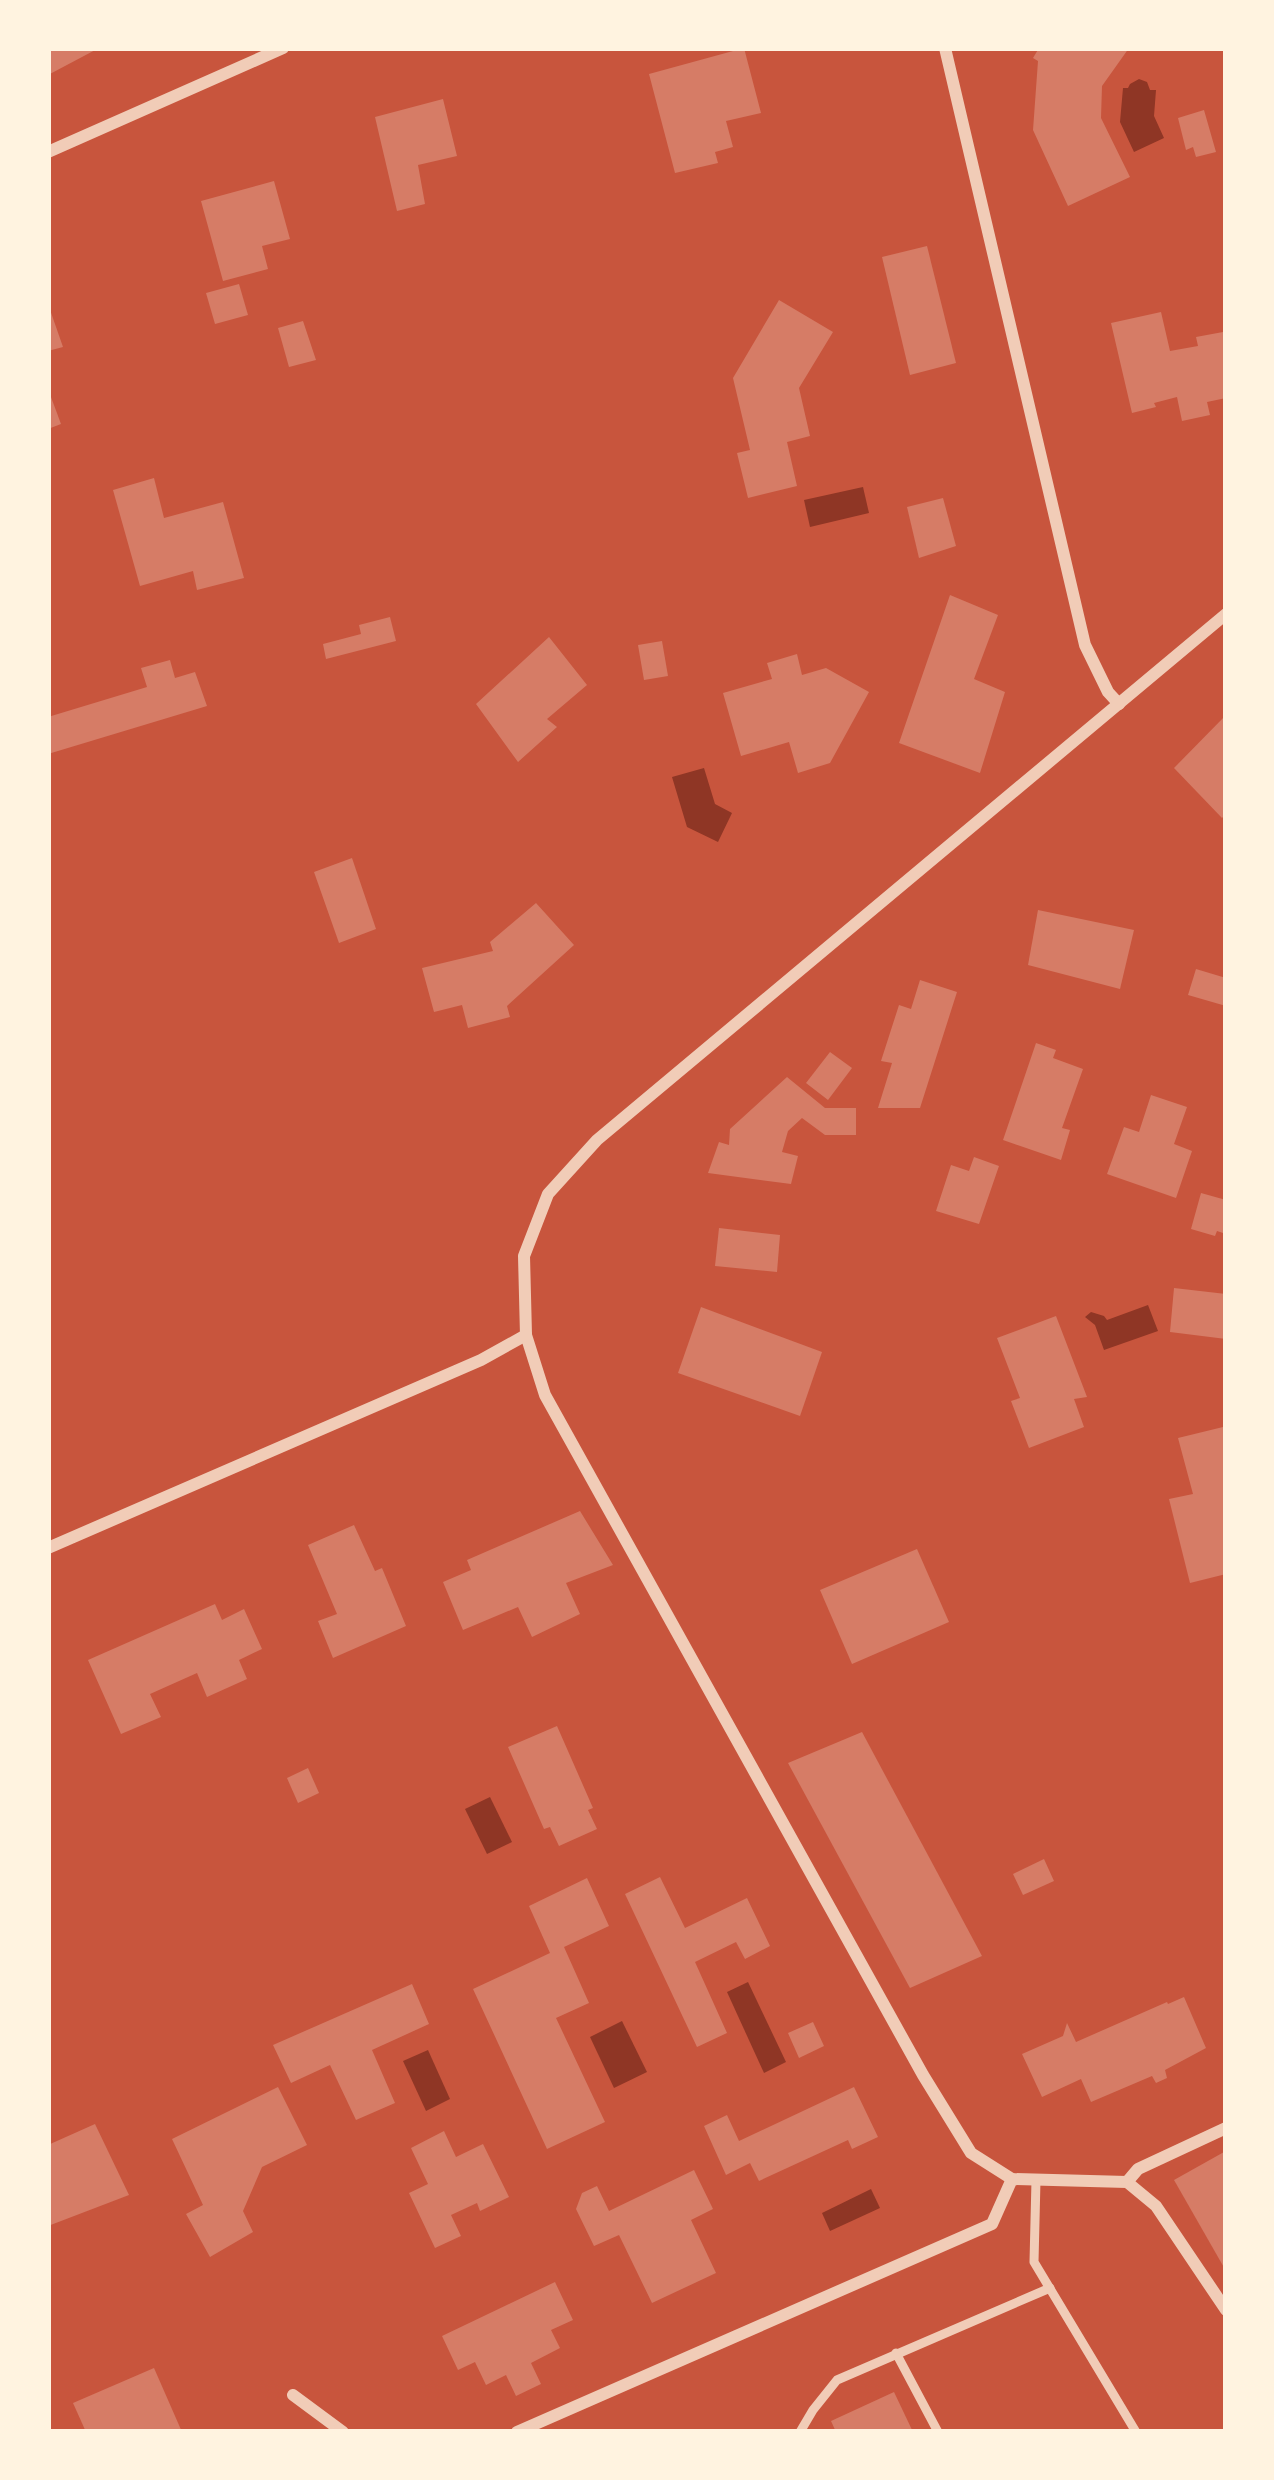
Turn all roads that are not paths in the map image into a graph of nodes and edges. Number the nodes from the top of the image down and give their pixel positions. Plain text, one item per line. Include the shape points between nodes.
1 (284, 48) edge
2 (945, 48) edge
3 (48, 152) edge
4 (1226, 614) edge
5 (1119, 704) junction
6 (526, 1335) junction
7 (48, 1548) edge
8 (1226, 2128) edge
9 (1012, 2180) junction
10 (1036, 2180) junction
11 (1127, 2182) junction
12 (1050, 2288) junction
13 (1226, 2310) edge
14 (896, 2354) junction
15 (293, 2395) dead end
16 (343, 2432) edge
17 (518, 2432) edge
18 (800, 2432) edge
19 (938, 2432) edge
20 (1136, 2432) edge

1 - 3 street
2 - 5 street via 1085,645
4 - 5 street
5 - 6 street via 597,1140 548,1194 524,1256
6 - 7 street
6 - 9 street via 545,1395 922,2075 971,2152
8 - 11 street via 1138,2169
9 - 10 street
9 - 17 street via 992,2224
10 - 11 street
10 - 12 lane via 1034,2262
11 - 13 street via 1156,2206
12 - 14 lane
12 - 20 lane
14 - 18 lane via 837,2380
14 - 19 lane
15 - 16 street

